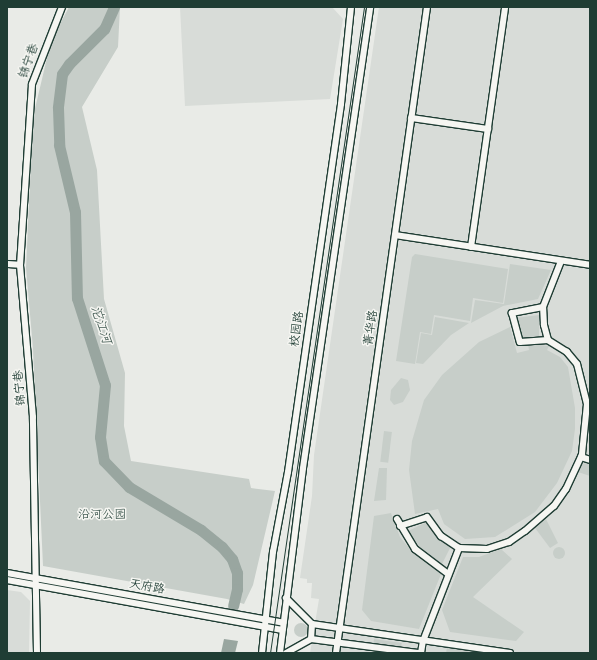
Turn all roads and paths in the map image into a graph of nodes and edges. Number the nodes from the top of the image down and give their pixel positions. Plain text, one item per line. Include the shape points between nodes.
1 (62, 7) edge
2 (351, 7) edge
3 (370, 7) edge
4 (427, 7) edge
5 (505, 7) edge
6 (411, 118) junction
7 (488, 129) junction
8 (395, 235) junction
9 (471, 247) junction
10 (561, 261) junction
11 (7, 264) edge
12 (20, 265) junction
13 (590, 265) edge
14 (543, 308) junction
15 (548, 340) junction
16 (581, 457) junction
17 (590, 460) edge
18 (397, 520) dead end
19 (400, 526) junction
20 (459, 548) junction
21 (7, 573) edge
22 (448, 574) junction
23 (36, 578) junction
24 (7, 580) edge
25 (36, 586) junction
26 (286, 598) junction
27 (265, 620) junction
28 (312, 624) junction
29 (264, 627) junction
30 (283, 627) junction
31 (340, 628) junction
32 (311, 639) junction
33 (422, 641) junction
34 (337, 643) junction
35 (37, 653) edge
36 (262, 653) edge
37 (280, 653) edge
38 (286, 653) edge
39 (336, 653) edge
40 (420, 653) edge
41 (510, 653) edge

1 - 12 street, 锦宁巷 via 32,84
2 - 27 street, 校园路 via 341,104
3 - 26 street
4 - 6 street, 菁华路
5 - 7 street
6 - 7 street
6 - 8 street, 菁华路
7 - 9 street
8 - 9 street
8 - 31 street, 菁华路
9 - 10 street
10 - 13 street
10 - 14 street
11 - 12 street
12 - 23 street, 锦宁巷 via 33,417
14 - 15 street
14 - 15 street via 512,313 520,342
15 - 16 street via 567,352 577,364 583,382 586,424
16 - 17 street
16 - 20 street via 566,489 554,506 525,531 509,542 487,549
18 - 19 street
19 - 20 street via 427,517 442,536
19 - 22 street via 415,549
20 - 22 street
21 - 23 street, 天府路
22 - 33 street
23 - 25 street, 锦宁巷
23 - 27 street, 天府路
24 - 25 street, 天府路
25 - 29 street, 天府路
25 - 35 street, 锦宁巷
26 - 28 street
26 - 30 street
27 - 29 street, 校园路
27 - 30 street, 天府路
28 - 31 street
28 - 32 street
29 - 30 street, 天府路
29 - 36 street, 校园路
30 - 37 street
31 - 33 street
31 - 34 street, 菁华路
32 - 34 street
32 - 38 street
33 - 40 street
33 - 41 street
34 - 39 street, 菁华路
34 - 40 street

